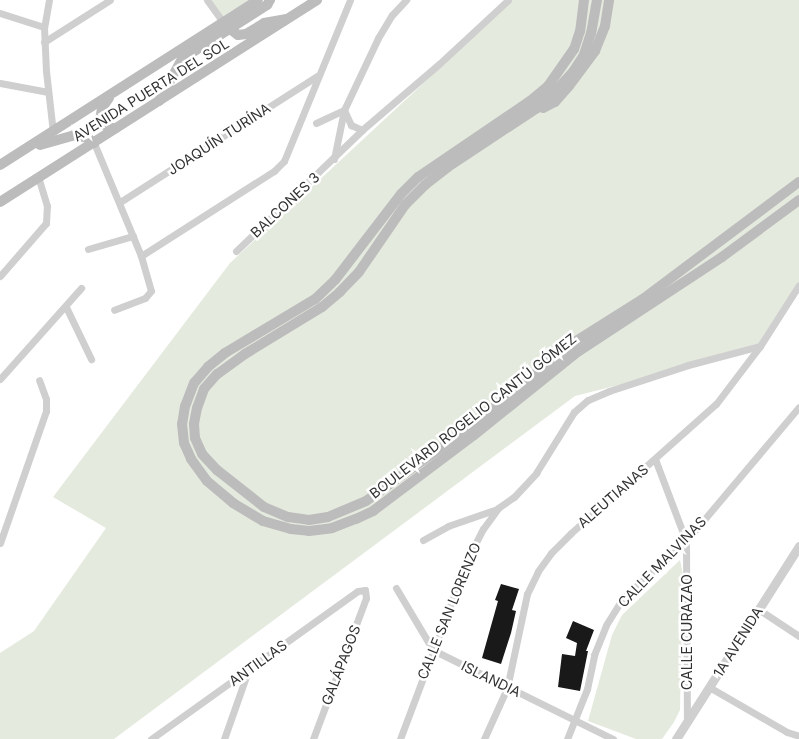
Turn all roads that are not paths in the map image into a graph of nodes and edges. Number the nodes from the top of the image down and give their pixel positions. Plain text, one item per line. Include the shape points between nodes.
1 (49, 0) edge
2 (110, 0) edge
3 (207, 0) edge
4 (258, 0) edge
5 (270, 0) edge
6 (317, 0) edge
7 (350, 0) edge
8 (406, 0) edge
9 (508, 0) edge
10 (584, 0) edge
11 (597, 0) edge
12 (609, 0) edge
13 (0, 12) edge
14 (288, 19) junction
15 (225, 26) junction
16 (44, 27) junction
17 (44, 42) junction
18 (153, 67) junction
19 (318, 75) junction
20 (170, 79) junction
21 (0, 82) edge
22 (48, 92) junction
23 (113, 93) junction
24 (158, 102) junction
25 (537, 108) junction
26 (344, 110) junction
27 (316, 123) dead end
28 (116, 128) junction
29 (362, 130) junction
30 (53, 132) junction
31 (94, 142) junction
32 (23, 150) junction
33 (334, 159) junction
34 (0, 165) edge
35 (38, 177) junction
36 (799, 182) edge
37 (799, 200) edge
38 (0, 202) edge
39 (120, 202) junction
40 (133, 236) junction
41 (88, 250) dead end
42 (236, 251) dead end
43 (141, 256) junction
44 (0, 276) edge
45 (799, 284) edge
46 (81, 288) dead end
47 (66, 307) junction
48 (114, 310) dead end
49 (760, 346) junction
50 (91, 359) dead end
51 (0, 379) edge
52 (39, 380) dead end
53 (799, 407) edge
54 (655, 459) junction
55 (498, 508) junction
56 (423, 540) dead end
57 (686, 541) junction
58 (0, 542) edge
59 (799, 546) edge
60 (396, 588) dead end
61 (365, 590) joint
62 (758, 609) junction
63 (799, 636) edge
64 (432, 650) junction
65 (248, 672) junction
66 (506, 688) junction
67 (709, 688) junction
68 (576, 720) junction
69 (688, 720) junction
70 (799, 736) edge
71 (151, 739) edge
72 (224, 739) edge
73 (313, 739) edge
74 (400, 739) edge
75 (484, 739) edge
76 (567, 739) edge
77 (613, 739) edge
78 (676, 739) edge

1 - 16 street
2 - 17 street
3 - 15 street
4 - 15 main road, AVENIDA PUERTA DEL SOL
5 - 15 main road via 267,5
6 - 14 main road, AVENIDA PUERTA DEL SOL
7 - 19 street
8 - 26 street via 378,38
9 - 29 street, BALCONES 3
10 - 37 main road, BOULEVARD ROGELIO CANTÚ GÓMEZ via 574,49 548,86 418,177 400,194 335,280 315,299 225,353 194,384 185,406 182,424 184,443 190,459 207,481 240,508 291,530 332,528 356,520 474,435 579,351 722,257
11 - 25 main road, BOULEVARD ROGELIO CANTÚ GÓMEZ via 584,55 573,72
12 - 25 main road via 605,26 583,71 555,102
13 - 16 street
14 - 15 main road via 264,23 242,35
14 - 24 main road, AVENIDA PUERTA DEL SOL
15 - 18 main road, AVENIDA PUERTA DEL SOL
15 - 20 main road via 188,55
16 - 17 street
17 - 22 street
18 - 20 main road via 165,71
18 - 23 main road, AVENIDA PUERTA DEL SOL
19 - 39 street, JOAQUÍN TURÍNA
19 - 43 street via 284,161 274,171
20 - 24 main road
21 - 22 street
22 - 30 street
23 - 28 main road via 102,108 100,121 108,128
23 - 30 main road, AVENIDA PUERTA DEL SOL
24 - 28 main road, AVENIDA PUERTA DEL SOL
25 - 36 main road, BOULEVARD ROGELIO CANTÚ GÓMEZ via 448,166 425,185 405,205 359,272 340,292 322,307 245,354 217,374 204,389 197,408 195,438 202,454 264,507 288,517 309,520 328,517 366,501 470,426 573,344 643,299
26 - 27 street
26 - 29 street via 351,125
26 - 33 street
28 - 31 main road, AVENIDA PUERTA DEL SOL
29 - 33 street, BALCONES 3
30 - 32 main road, AVENIDA PUERTA DEL SOL
31 - 32 main road via 74,135
31 - 35 main road, AVENIDA PUERTA DEL SOL
31 - 39 street
32 - 34 main road, AVENIDA PUERTA DEL SOL
33 - 42 street, BALCONES 3
35 - 38 main road, AVENIDA PUERTA DEL SOL
35 - 44 street via 47,206 46,223
39 - 40 street
40 - 41 street
40 - 43 street
43 - 48 street via 150,295
45 - 49 street, ALEUTIANAS
46 - 47 street
47 - 50 street
47 - 51 street
49 - 54 street, ALEUTIANAS via 716,404
49 - 55 street, CALLE SAN LORENZO via 588,400 562,427 536,473 514,497
52 - 58 street via 46,398 46,412
53 - 57 street, CALLE MALVINAS
54 - 57 street, CALLE CURAZAO
54 - 66 street, ALEUTIANAS via 571,533 538,571 527,594
55 - 56 street via 448,526
55 - 64 street, CALLE SAN LORENZO via 468,558
57 - 68 street, CALLE MALVINAS via 623,598 606,625
57 - 69 street, CALLE CURAZAO
59 - 62 street, 1A AVENIDA
60 - 64 street
61 - 65 street, ANTILLAS via 358,591
61 - 73 street, GALÁPAGOS via 366,598
62 - 63 street
62 - 67 street, 1A AVENIDA
64 - 66 street, ISLANDIA
64 - 74 street, CALLE SAN LORENZO
65 - 71 street, ANTILLAS
65 - 72 street
66 - 68 street, ISLANDIA
66 - 75 street, ALEUTIANAS
67 - 69 street, 1A AVENIDA
67 - 70 street
68 - 76 street, CALLE MALVINAS
68 - 77 street, ISLANDIA
69 - 78 street, 1A AVENIDA

